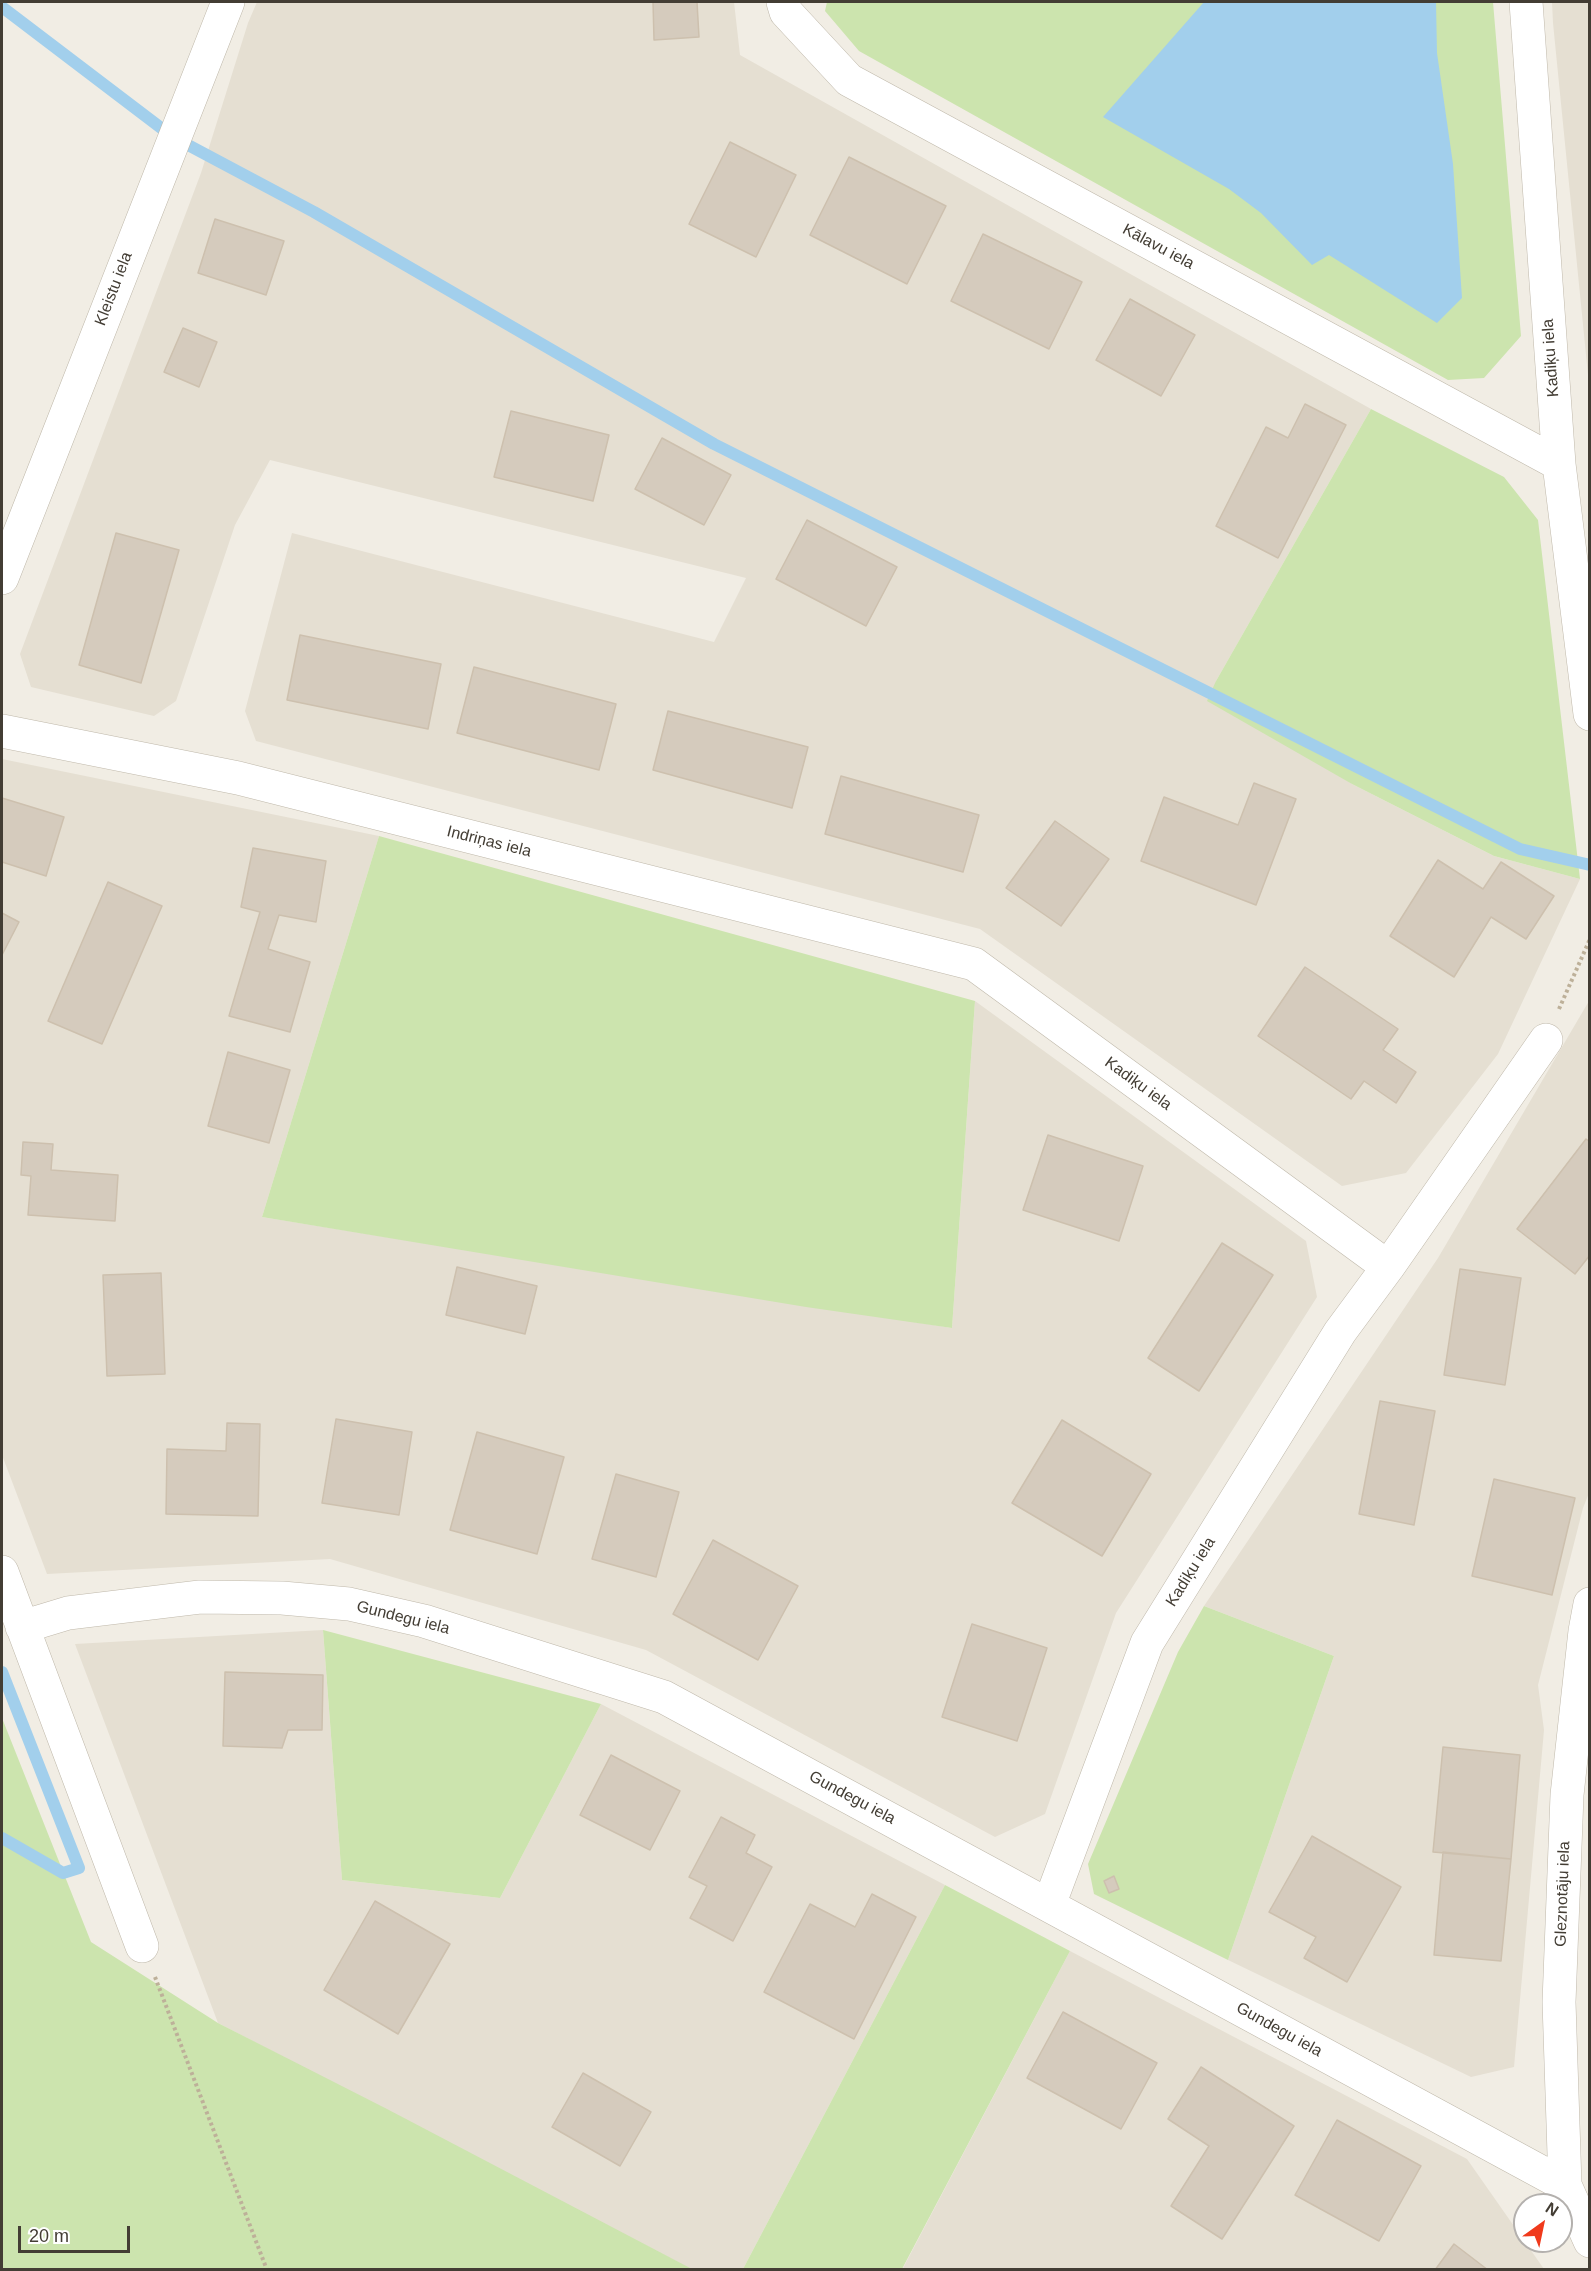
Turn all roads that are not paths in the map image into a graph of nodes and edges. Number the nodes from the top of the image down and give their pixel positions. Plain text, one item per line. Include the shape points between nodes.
1 (228, 2) edge
2 (1526, 2) edge
3 (788, 5) edge
4 (1558, 465) junction
5 (2, 578) edge
6 (1590, 714) edge
7 (2, 731) edge
8 (974, 964) joint
9 (1546, 1040) road end
10 (1388, 1267) junction
11 (2, 1572) edge
12 (1590, 1604) edge
13 (22, 1627) junction
14 (1049, 1905) junction
15 (142, 1946) road end
16 (1564, 2185) junction
17 (1590, 2241) edge

1 - 5 street, Kleistu iela
2 - 4 street, Kadiķu iela
3 - 4 street, Kālavu iela via 849,80
4 - 6 street, Kadiķu iela
7 - 8 street, Indriņas iela via 238,778
8 - 10 street, Kadiķu iela
9 - 10 street, Kadiķu iela
10 - 14 street, Kadiķu iela via 1340,1332 1147,1643
11 - 13 street
12 - 16 street, Gleznotāju iela via 1567,1795 1559,2001
13 - 14 street, Gundegu iela via 68,1613 200,1597 349,1604 424,1621 664,1697
13 - 15 street
14 - 16 street, Gundegu iela
16 - 17 street

